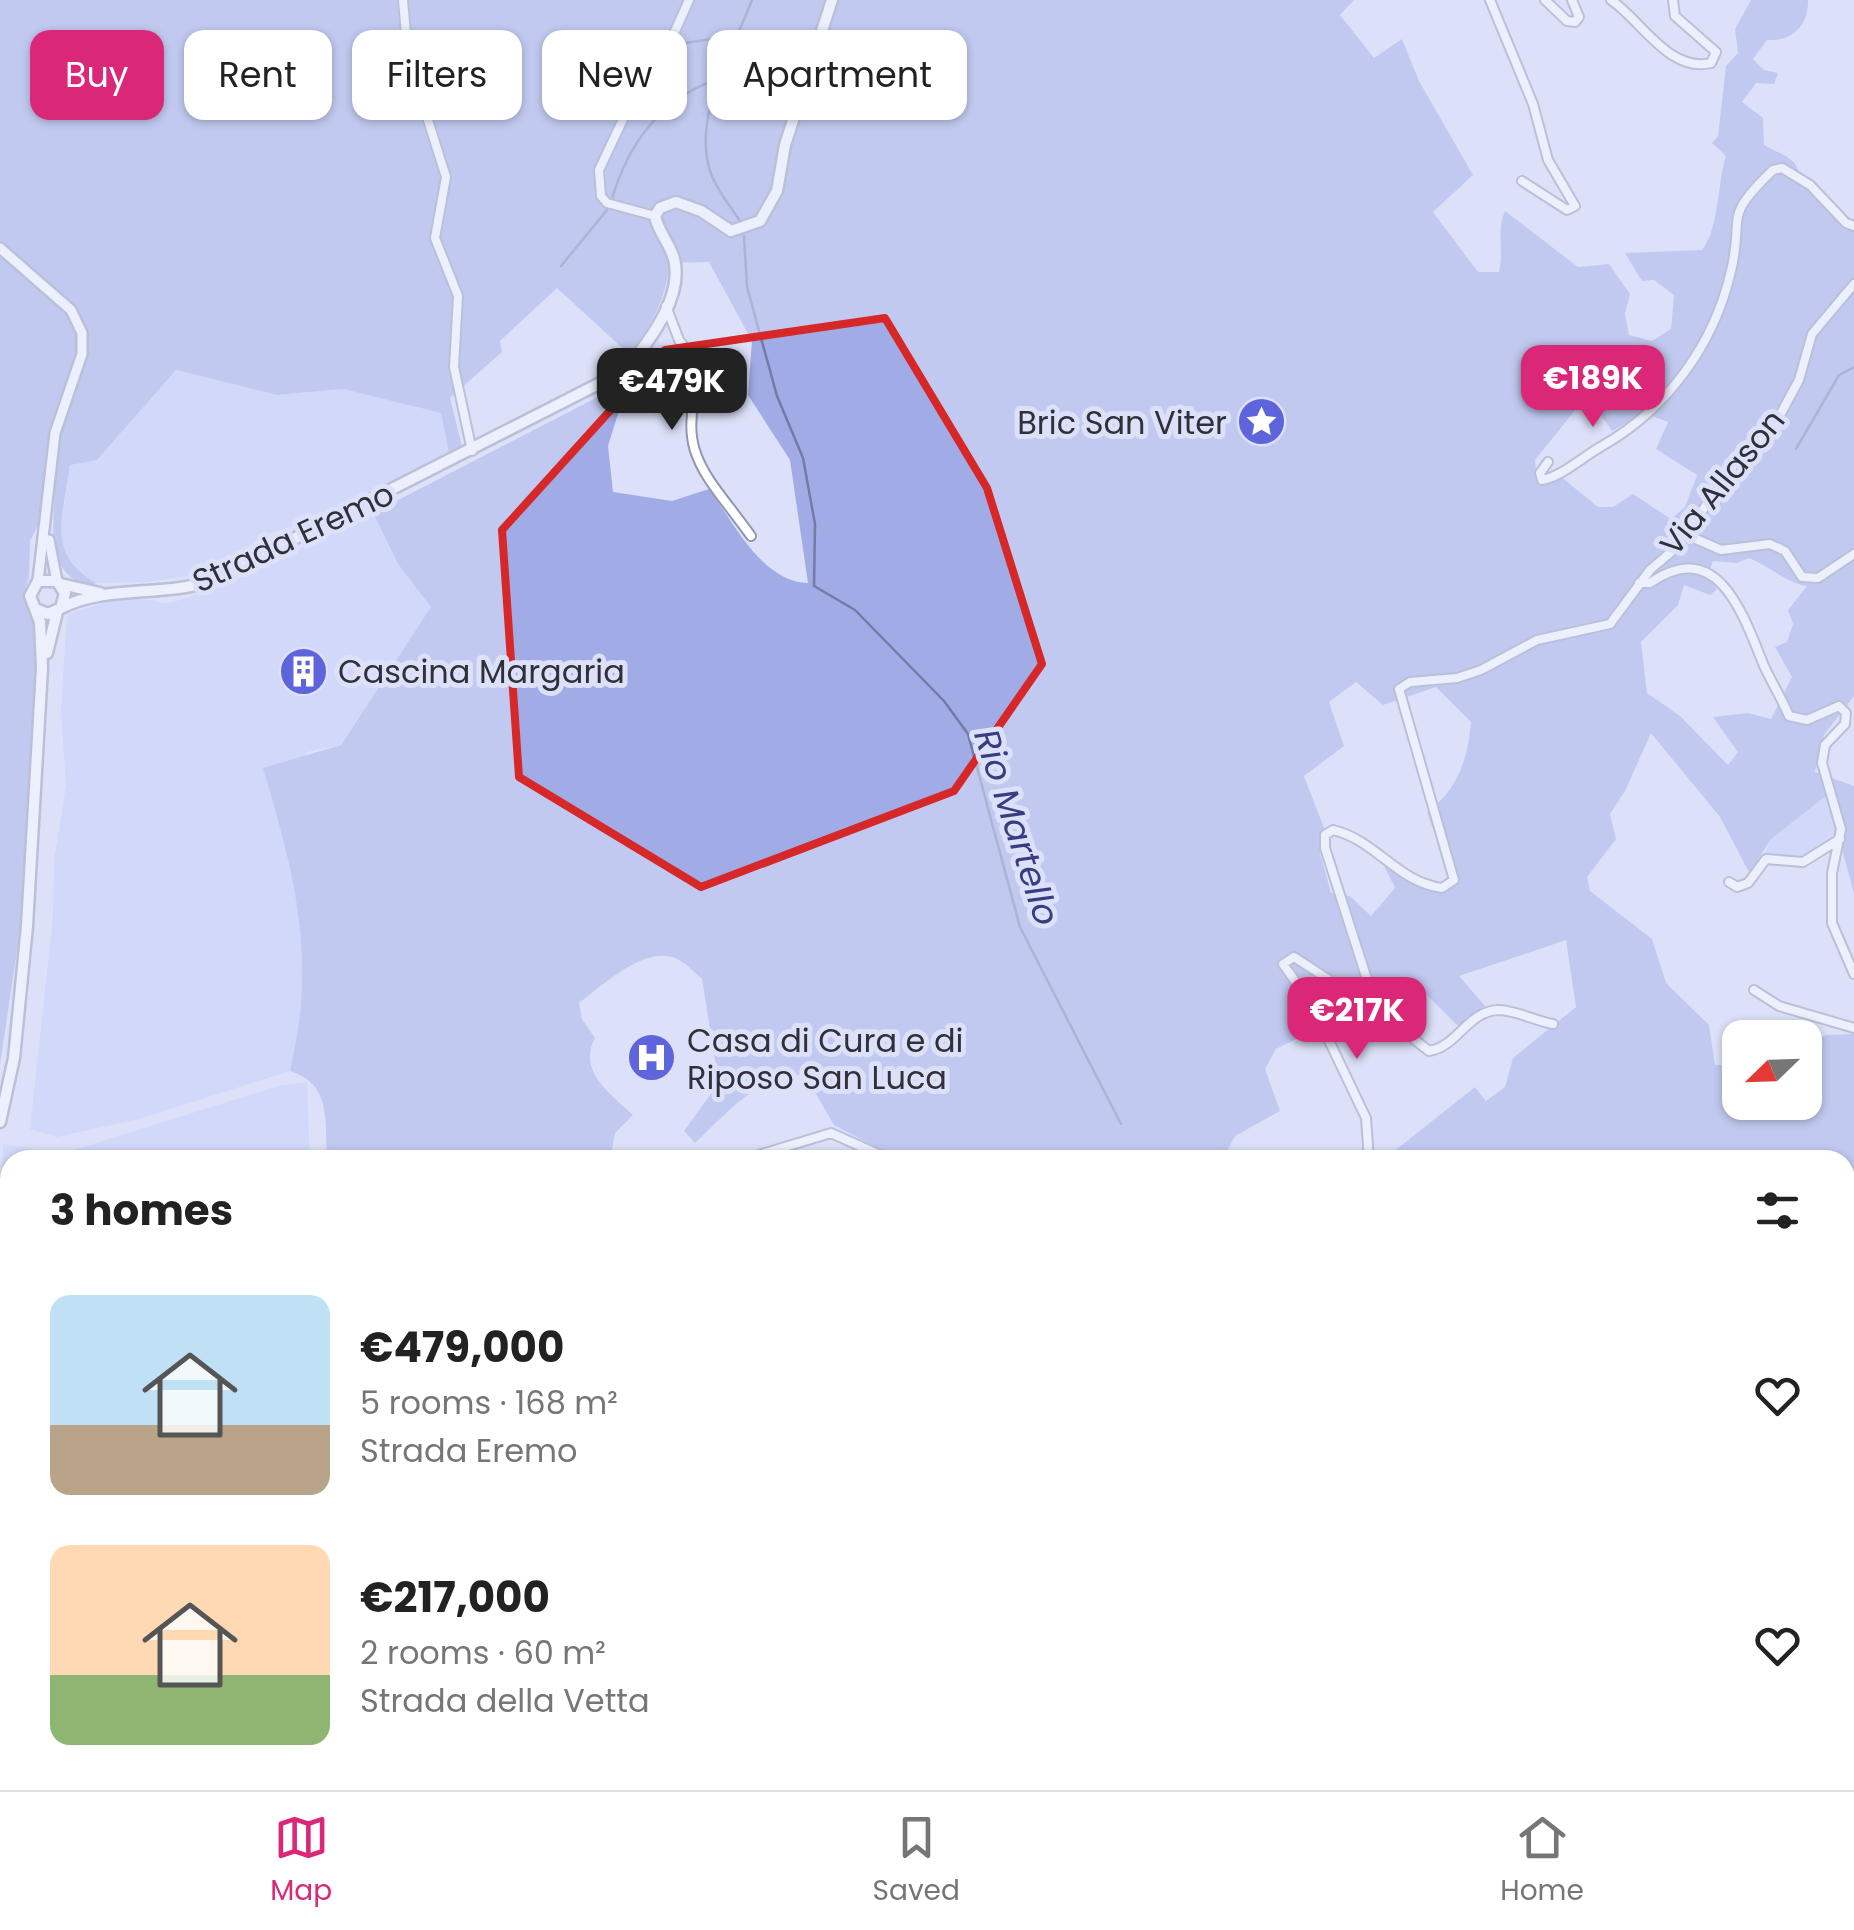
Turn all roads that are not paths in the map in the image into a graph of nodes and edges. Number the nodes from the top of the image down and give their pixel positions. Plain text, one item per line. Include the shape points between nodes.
1 (403, 0) edge
2 (689, 0) edge
3 (832, 0) edge
4 (1490, 0) edge
5 (1544, 0) edge
6 (1572, 0) edge
7 (1611, 0) edge
8 (1673, 0) edge
9 (1522, 181) dead end
10 (655, 216) junction
11 (1854, 226) edge
12 (0, 248) edge
13 (1854, 284) edge
14 (666, 306) junction
15 (472, 451) junction
16 (1548, 462) dead end
17 (47, 524) junction
18 (1687, 534) junction
19 (751, 536) dead end
20 (1854, 554) edge
21 (38, 582) junction
22 (1639, 582) junction
23 (59, 583) junction
24 (106, 594) junction
25 (59, 609) junction
26 (38, 610) junction
27 (42, 668) junction
28 (1840, 840) junction
29 (1729, 882) dead end
30 (1854, 974) edge
31 (1754, 990) dead end
32 (1368, 1002) junction
33 (1553, 1024) dead end
34 (1854, 1028) edge
35 (0, 1122) edge
36 (773, 1150) edge
37 (869, 1150) edge
38 (1368, 1150) edge

1 - 15 street via 408,57 446,177 435,238 458,296 454,367
2 - 10 street via 660,78 625,115 600,170 607,203
3 - 10 main road via 777,190 760,221 730,231 676,202
4 - 9 street via 1548,160 1575,206 1567,210
5 - 6 street via 1575,22
7 - 8 street via 1673,56 1710,63 1716,52 1674,16
10 - 14 main road, Strada Eremo via 676,263
11 - 16 street via 1810,184 1782,168 1773,170 1736,212 1732,272 1711,330 1668,396 1628,430 1542,480
12 - 17 street via 70,310 82,333 82,354 55,434
13 - 18 street, Via Allason via 1812,334 1799,380 1773,428 1737,460
14 - 15 main road, Strada Eremo via 624,372
14 - 19 street via 678,340 702,371 690,416 697,464
15 - 24 main road, Strada Eremo via 213,580
17 - 21 street
17 - 23 street
18 - 20 street via 1721,550 1770,544 1785,551 1802,577 1818,578
18 - 22 street, Via Allason
21 - 23 main road
21 - 26 main road via 30,596
22 - 28 street via 1650,584 1684,566 1714,578 1738,606 1789,716 1806,720 1839,706 1846,714 1822,752
22 - 32 street, Via Allason via 1610,624 1536,640 1481,670 1400,689 1454,880 1442,888 1422,885 1350,834 1326,835 1336,894 1372,995
23 - 24 main road, Strada Eremo
23 - 25 main road via 65,593
24 - 25 main road, Strada Eremo
25 - 26 main road
25 - 27 main road
26 - 27 main road
27 - 35 main road via 28,926
28 - 29 street via 1802,862 1766,859 1748,883
28 - 30 street via 1831,914
31 - 34 street via 1778,1006
32 - 33 street via 1429,1051 1491,1010
32 - 38 street via 1298,959 1285,958 1366,1118
36 - 37 street via 830,1132

